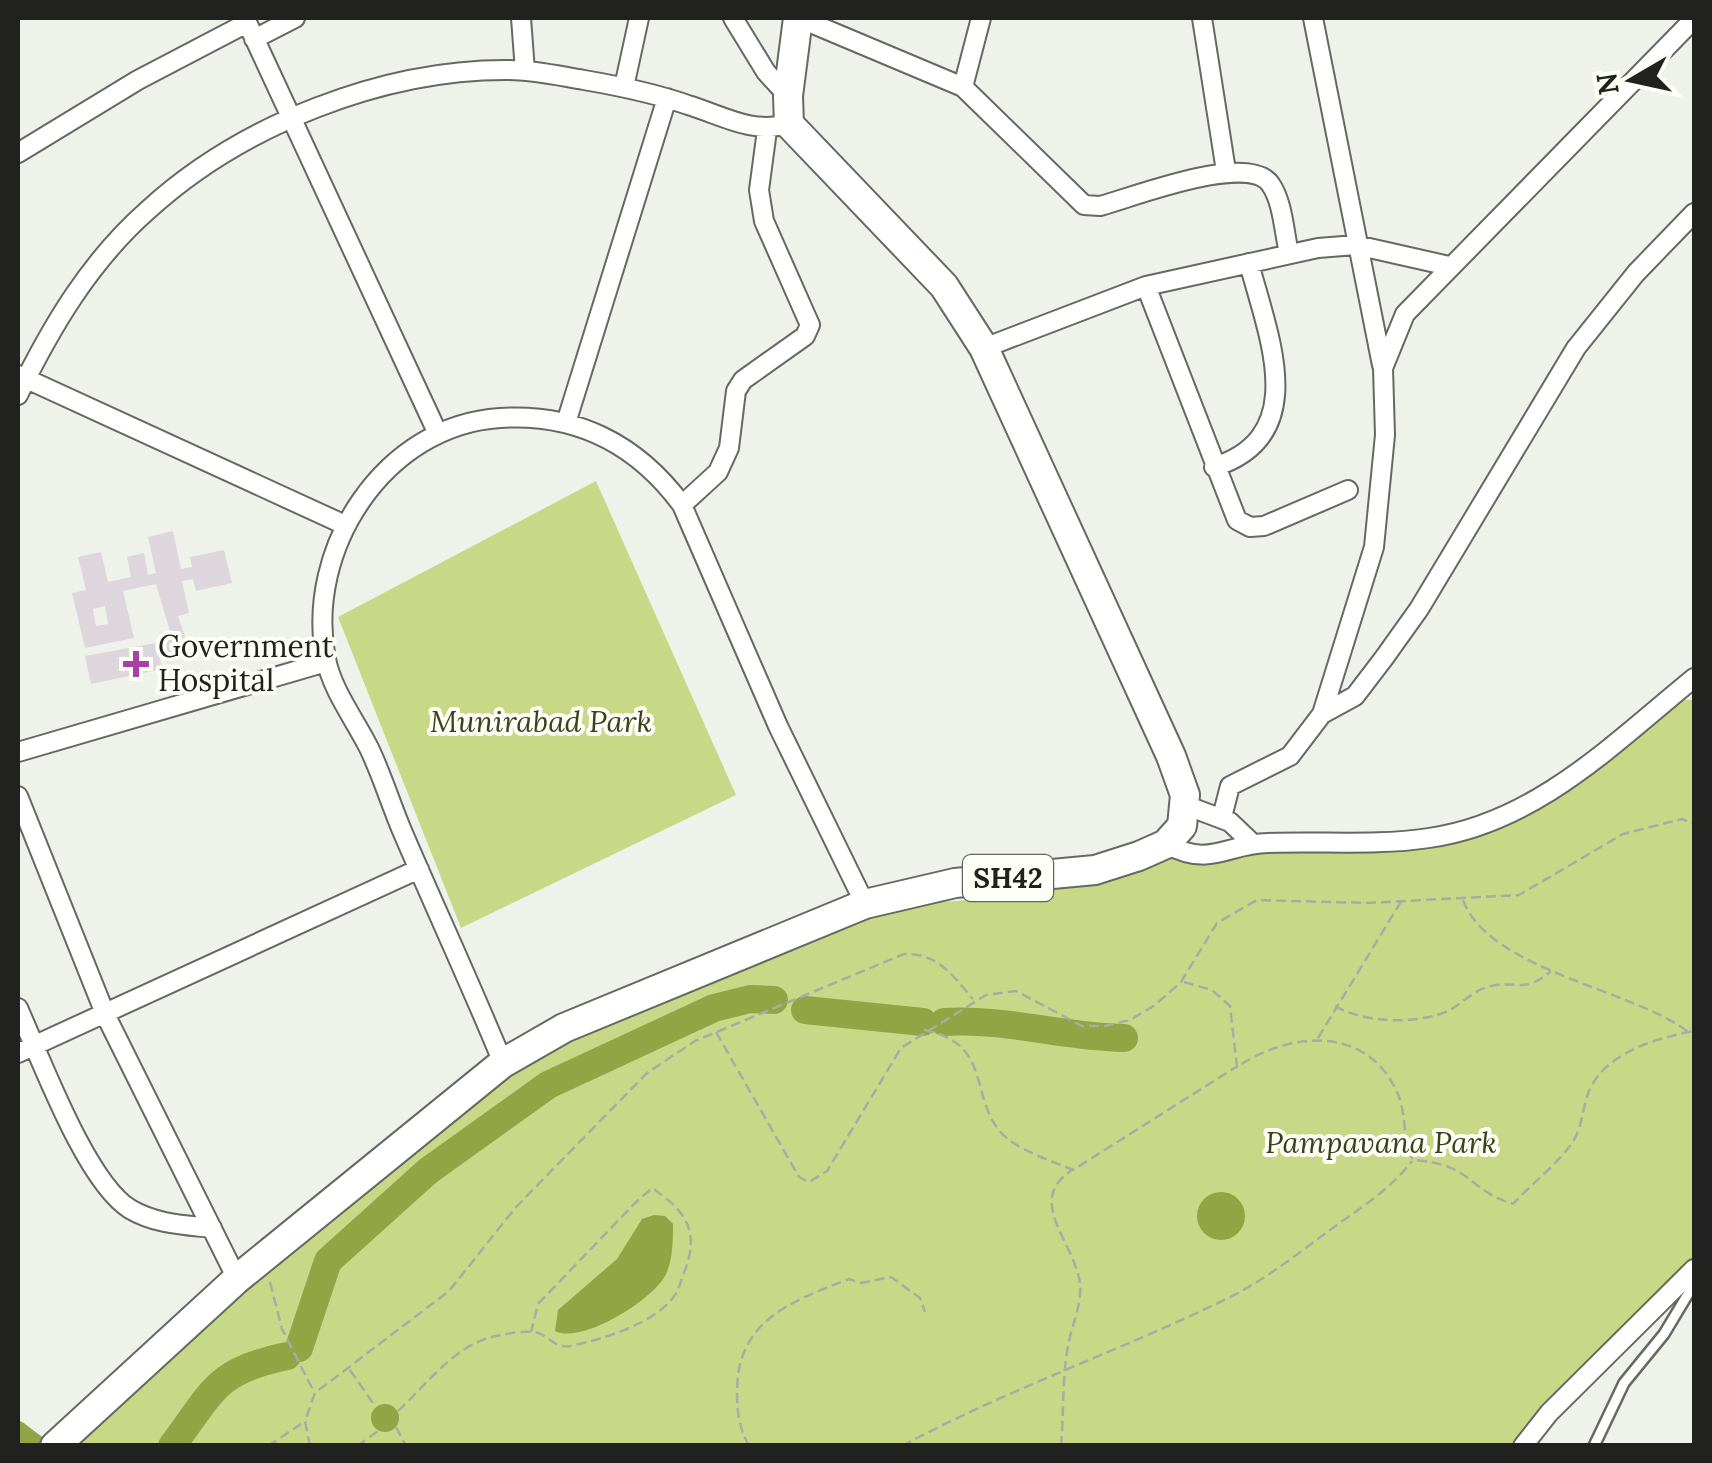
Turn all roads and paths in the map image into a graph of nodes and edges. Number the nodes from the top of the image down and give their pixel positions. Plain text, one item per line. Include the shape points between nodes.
1 (295, 18) edge
2 (522, 18) edge
3 (639, 18) edge
4 (733, 18) edge
5 (798, 18) edge
6 (981, 18) edge
7 (1202, 18) edge
8 (1314, 18) edge
9 (1694, 18) edge
10 (249, 26) edge
11 (525, 72) junction
12 (963, 86) junction
13 (624, 87) junction
14 (788, 96) junction
15 (667, 98) junction
16 (294, 119) junction
17 (778, 127) junction
18 (18, 153) edge
19 (1226, 171) junction
20 (1694, 213) edge
21 (1356, 245) junction
22 (1289, 253) junction
23 (1249, 262) junction
24 (1448, 266) junction
25 (1146, 286) junction
26 (984, 348) junction
27 (1383, 368) junction
28 (20, 383) edge
29 (566, 423) junction
30 (438, 434) junction
31 (1214, 467) junction
32 (1348, 490) dead end
33 (682, 505) junction
34 (345, 525) junction
35 (326, 662) junction
36 (1694, 678) edge
37 (1669, 699) junction
38 (1694, 700) edge
39 (1322, 714) junction
40 (18, 752) edge
41 (18, 796) edge
42 (1185, 805) junction
43 (1222, 817) junction
44 (1694, 824) edge
45 (1252, 843) junction
46 (1166, 844) junction
47 (420, 869) junction
48 (1404, 898) junction
49 (1463, 900) junction
50 (865, 904) junction
51 (1553, 970) junction
52 (1181, 982) junction
53 (974, 1001) junction
54 (1335, 1006) junction
55 (18, 1008) edge
56 (106, 1016) junction
57 (924, 1030) junction
58 (1694, 1031) edge
59 (716, 1032) junction
60 (1688, 1032) junction
61 (1317, 1039) junction
62 (26, 1049) edge
63 (503, 1063) junction
64 (1238, 1066) junction
65 (1414, 1160) junction
66 (1072, 1170) junction
67 (212, 1228) junction
68 (264, 1256) junction
69 (1694, 1269) edge
70 (238, 1278) junction
71 (1694, 1284) edge
72 (925, 1312) dead end
73 (531, 1332) junction
74 (349, 1368) junction
75 (1065, 1368) junction
76 (315, 1392) junction
77 (375, 1406) dead end
78 (398, 1411) dead end
79 (305, 1422) junction
80 (396, 1428) dead end
81 (378, 1431) dead end
82 (61, 1440) edge
83 (268, 1446) edge
84 (310, 1446) edge
85 (357, 1446) edge
86 (406, 1446) edge
87 (749, 1446) edge
88 (902, 1446) edge
89 (1061, 1446) edge
90 (1524, 1446) edge
91 (1594, 1446) edge

1 - 10 street
2 - 11 street
3 - 13 street
4 - 14 street
5 - 12 street
5 - 14 main road
6 - 12 street
7 - 19 street
8 - 21 street
9 - 24 street
10 - 16 street
10 - 18 street via 138,80
11 - 13 street
11 - 16 street via 412,80
12 - 19 street via 1084,205
13 - 15 street
14 - 17 main road
15 - 17 street
15 - 29 street
16 - 28 street via 227,152 147,210 75,292
16 - 30 street
17 - 26 main road via 944,286
17 - 33 street via 759,190 764,222 810,324 805,336 743,380 718,472
19 - 22 street via 1258,173 1272,186
20 - 39 street via 1576,348 1384,658 1355,696
21 - 22 street
21 - 24 street
21 - 27 street
22 - 23 street
23 - 25 street
23 - 31 street via 1273,357 1272,420 1249,452
24 - 27 street via 1405,314
25 - 26 street
25 - 31 street
26 - 42 main road via 1171,756
27 - 39 street via 1385,435 1374,547
28 - 34 street
29 - 30 street via 473,420
29 - 33 street via 620,442
30 - 34 street via 384,470
31 - 32 street via 1228,504 1250,526
33 - 50 street
34 - 35 street via 324,608
35 - 40 street
35 - 47 street
36 - 37 street
37 - 38 street
37 - 45 street via 1541,800 1507,817 1429,838
39 - 43 street via 1290,756 1230,786
41 - 56 street
42 - 43 street
42 - 46 main road via 1182,826
43 - 45 street
44 - 49 path via 1682,819 1641,827 1519,895
45 - 46 street via 1218,856
46 - 50 main road, SH42 via 1095,870 955,883
47 - 56 street
47 - 63 street
48 - 49 path
48 - 52 path via 1257,900 1217,923
48 - 54 path
49 - 51 path via 1490,935
50 - 63 main road, SH42 via 564,1028
51 - 54 path via 1535,986 1486,988 1436,1014 1353,1017
51 - 60 path via 1666,1015
52 - 53 path via 1142,1012 1105,1026 1082,1026 1016,991
52 - 64 path via 1212,990 1230,1006
53 - 57 path
53 - 59 path via 938,960 904,954
54 - 61 path
55 - 62 street
56 - 62 street
56 - 67 street
57 - 59 path via 888,1064 878,1092 827,1172 808,1182 798,1177
57 - 66 path via 951,1037 963,1050 1001,1132
58 - 60 path
59 - 74 path via 647,1073 516,1207 449,1291
60 - 65 path via 1624,1053 1602,1071 1557,1166 1512,1204 1493,1198 1454,1166
61 - 64 path via 1264,1048
61 - 65 path via 1356,1052 1392,1082
62 - 67 street via 104,1187 151,1219
63 - 68 main road, SH42
64 - 66 path
65 - 75 path via 1268,1275 1152,1336
66 - 75 path via 1055,1181 1050,1194 1052,1217 1081,1292
67 - 70 street
68 - 70 main road, SH42
68 - 76 path via 282,1328
69 - 90 street
70 - 82 main road, SH42
71 - 91 lane via 1624,1384
72 - 87 path via 920,1298 891,1278 849,1279 757,1326 740,1353 737,1388 738,1419
73 - 73 path via 574,1346 634,1324 672,1299 692,1254 680,1207 652,1188 538,1304
73 - 78 path via 487,1338 464,1350
74 - 76 path
74 - 77 path
75 - 88 path
75 - 89 path
76 - 79 path
79 - 83 path
79 - 84 path
80 - 86 path
81 - 85 path

